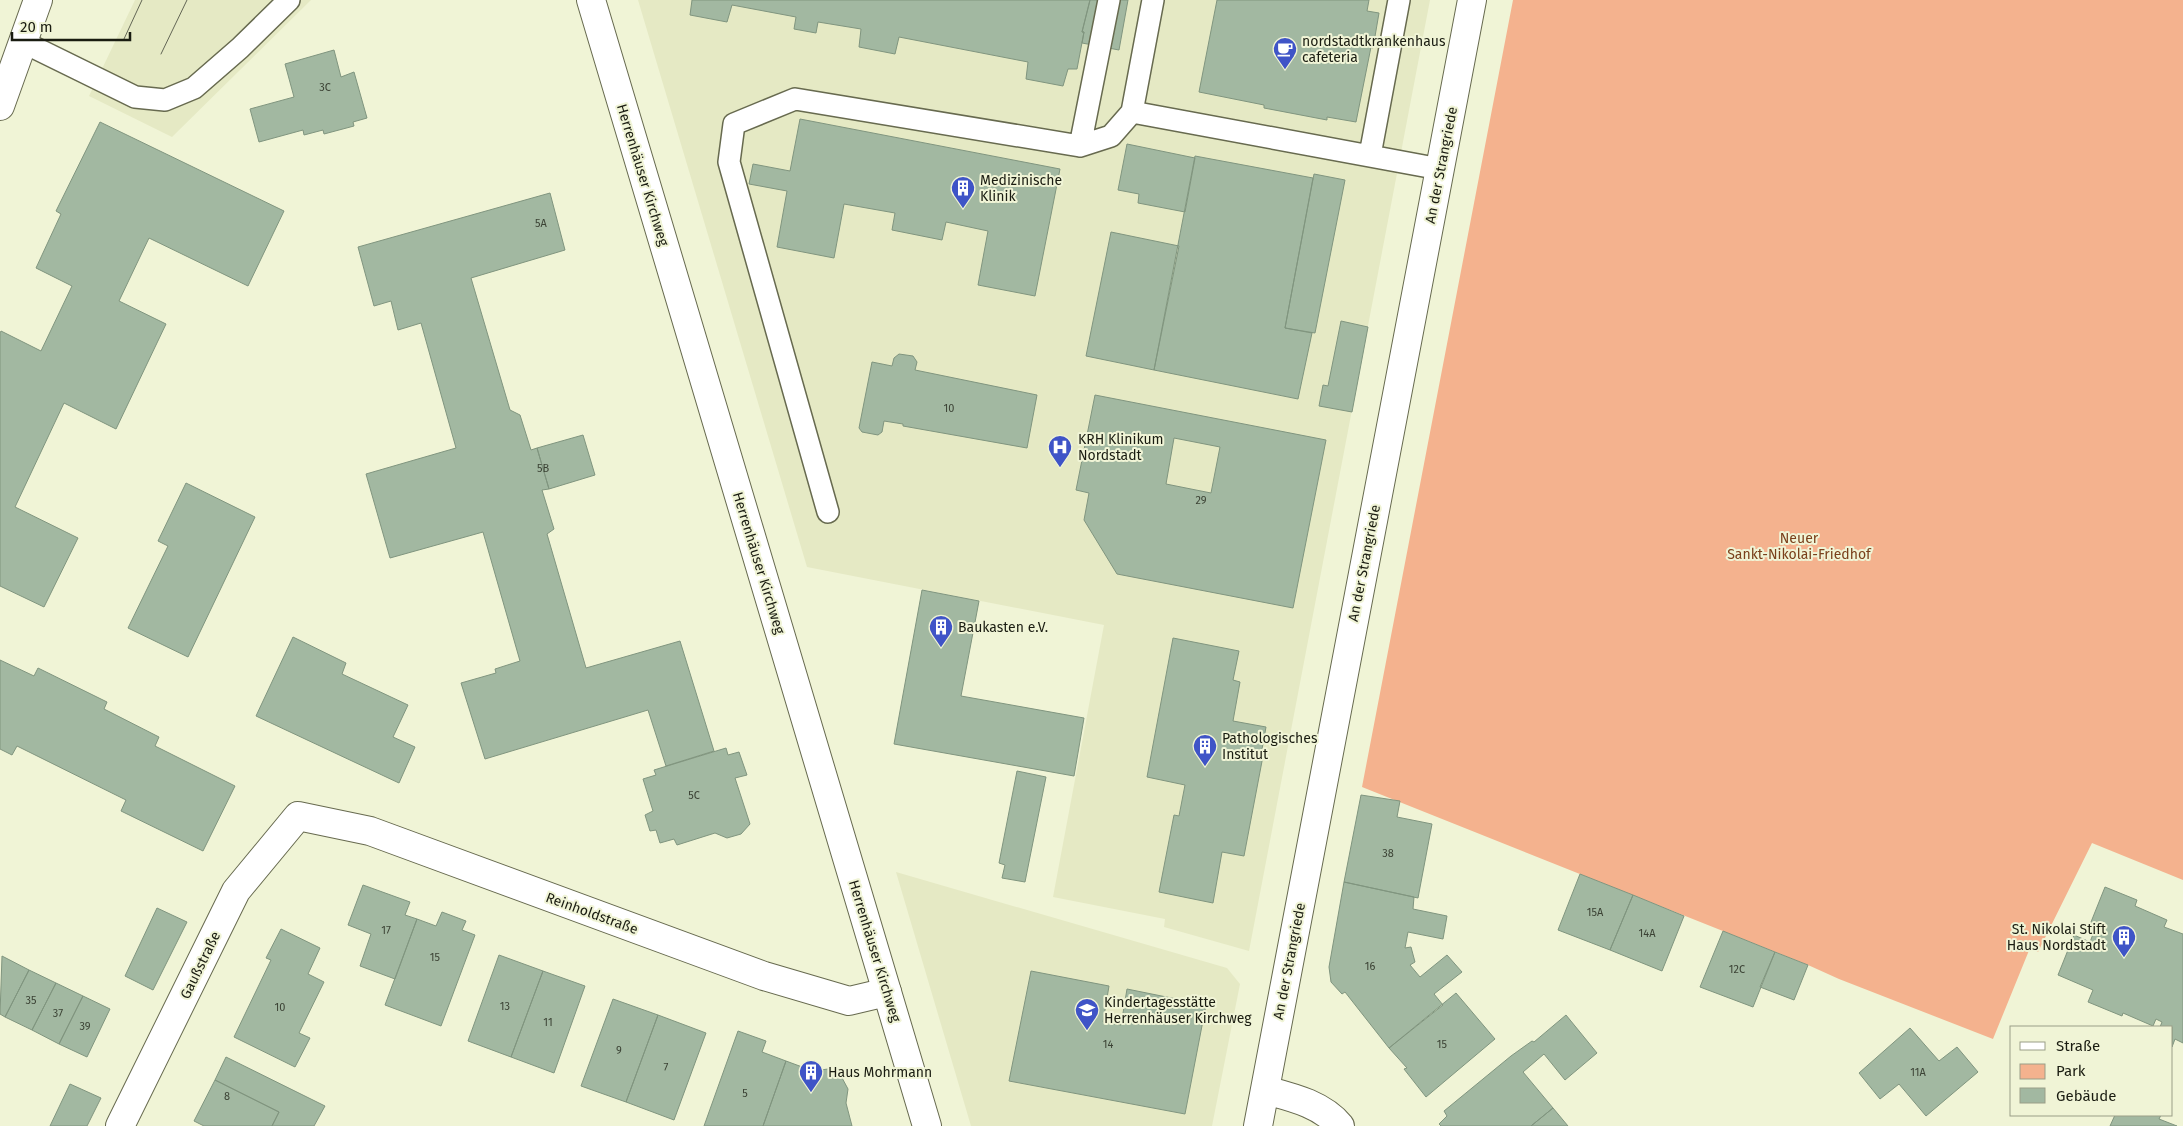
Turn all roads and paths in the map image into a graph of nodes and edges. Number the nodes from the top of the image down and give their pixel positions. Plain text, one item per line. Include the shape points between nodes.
1 (38, 0) edge
2 (289, 0) edge
3 (591, 0) edge
4 (1109, 0) edge
5 (1153, 0) edge
6 (1399, 0) edge
7 (1472, 0) edge
8 (23, 42) junction
9 (0, 106) edge
10 (1132, 112) junction
11 (1080, 146) junction
12 (1370, 155) junction
13 (1440, 169) junction
14 (828, 512) dead end
15 (298, 816) joint
16 (887, 992) junction
17 (1265, 1090) junction
18 (120, 1126) edge
19 (927, 1126) edge
20 (1258, 1126) edge
21 (1340, 1126) edge

1 - 8 street
2 - 8 lane via 194,88 165,100 136,97
3 - 16 street, Herrenhäuser Kirchweg
4 - 11 lane
5 - 10 lane
6 - 12 lane
7 - 13 street, An der Strangriede
8 - 9 street
10 - 11 lane via 1111,136
10 - 12 lane
11 - 14 lane via 795,99 734,124 729,162
12 - 13 lane
13 - 17 street, An der Strangriede
15 - 16 street, Reinholdstraße via 370,831 764,976 849,1001
15 - 18 street, Gaußstraße via 236,891
16 - 19 street, Herrenhäuser Kirchweg
17 - 20 street, An der Strangriede
17 - 21 street via 1298,1099 1333,1117

